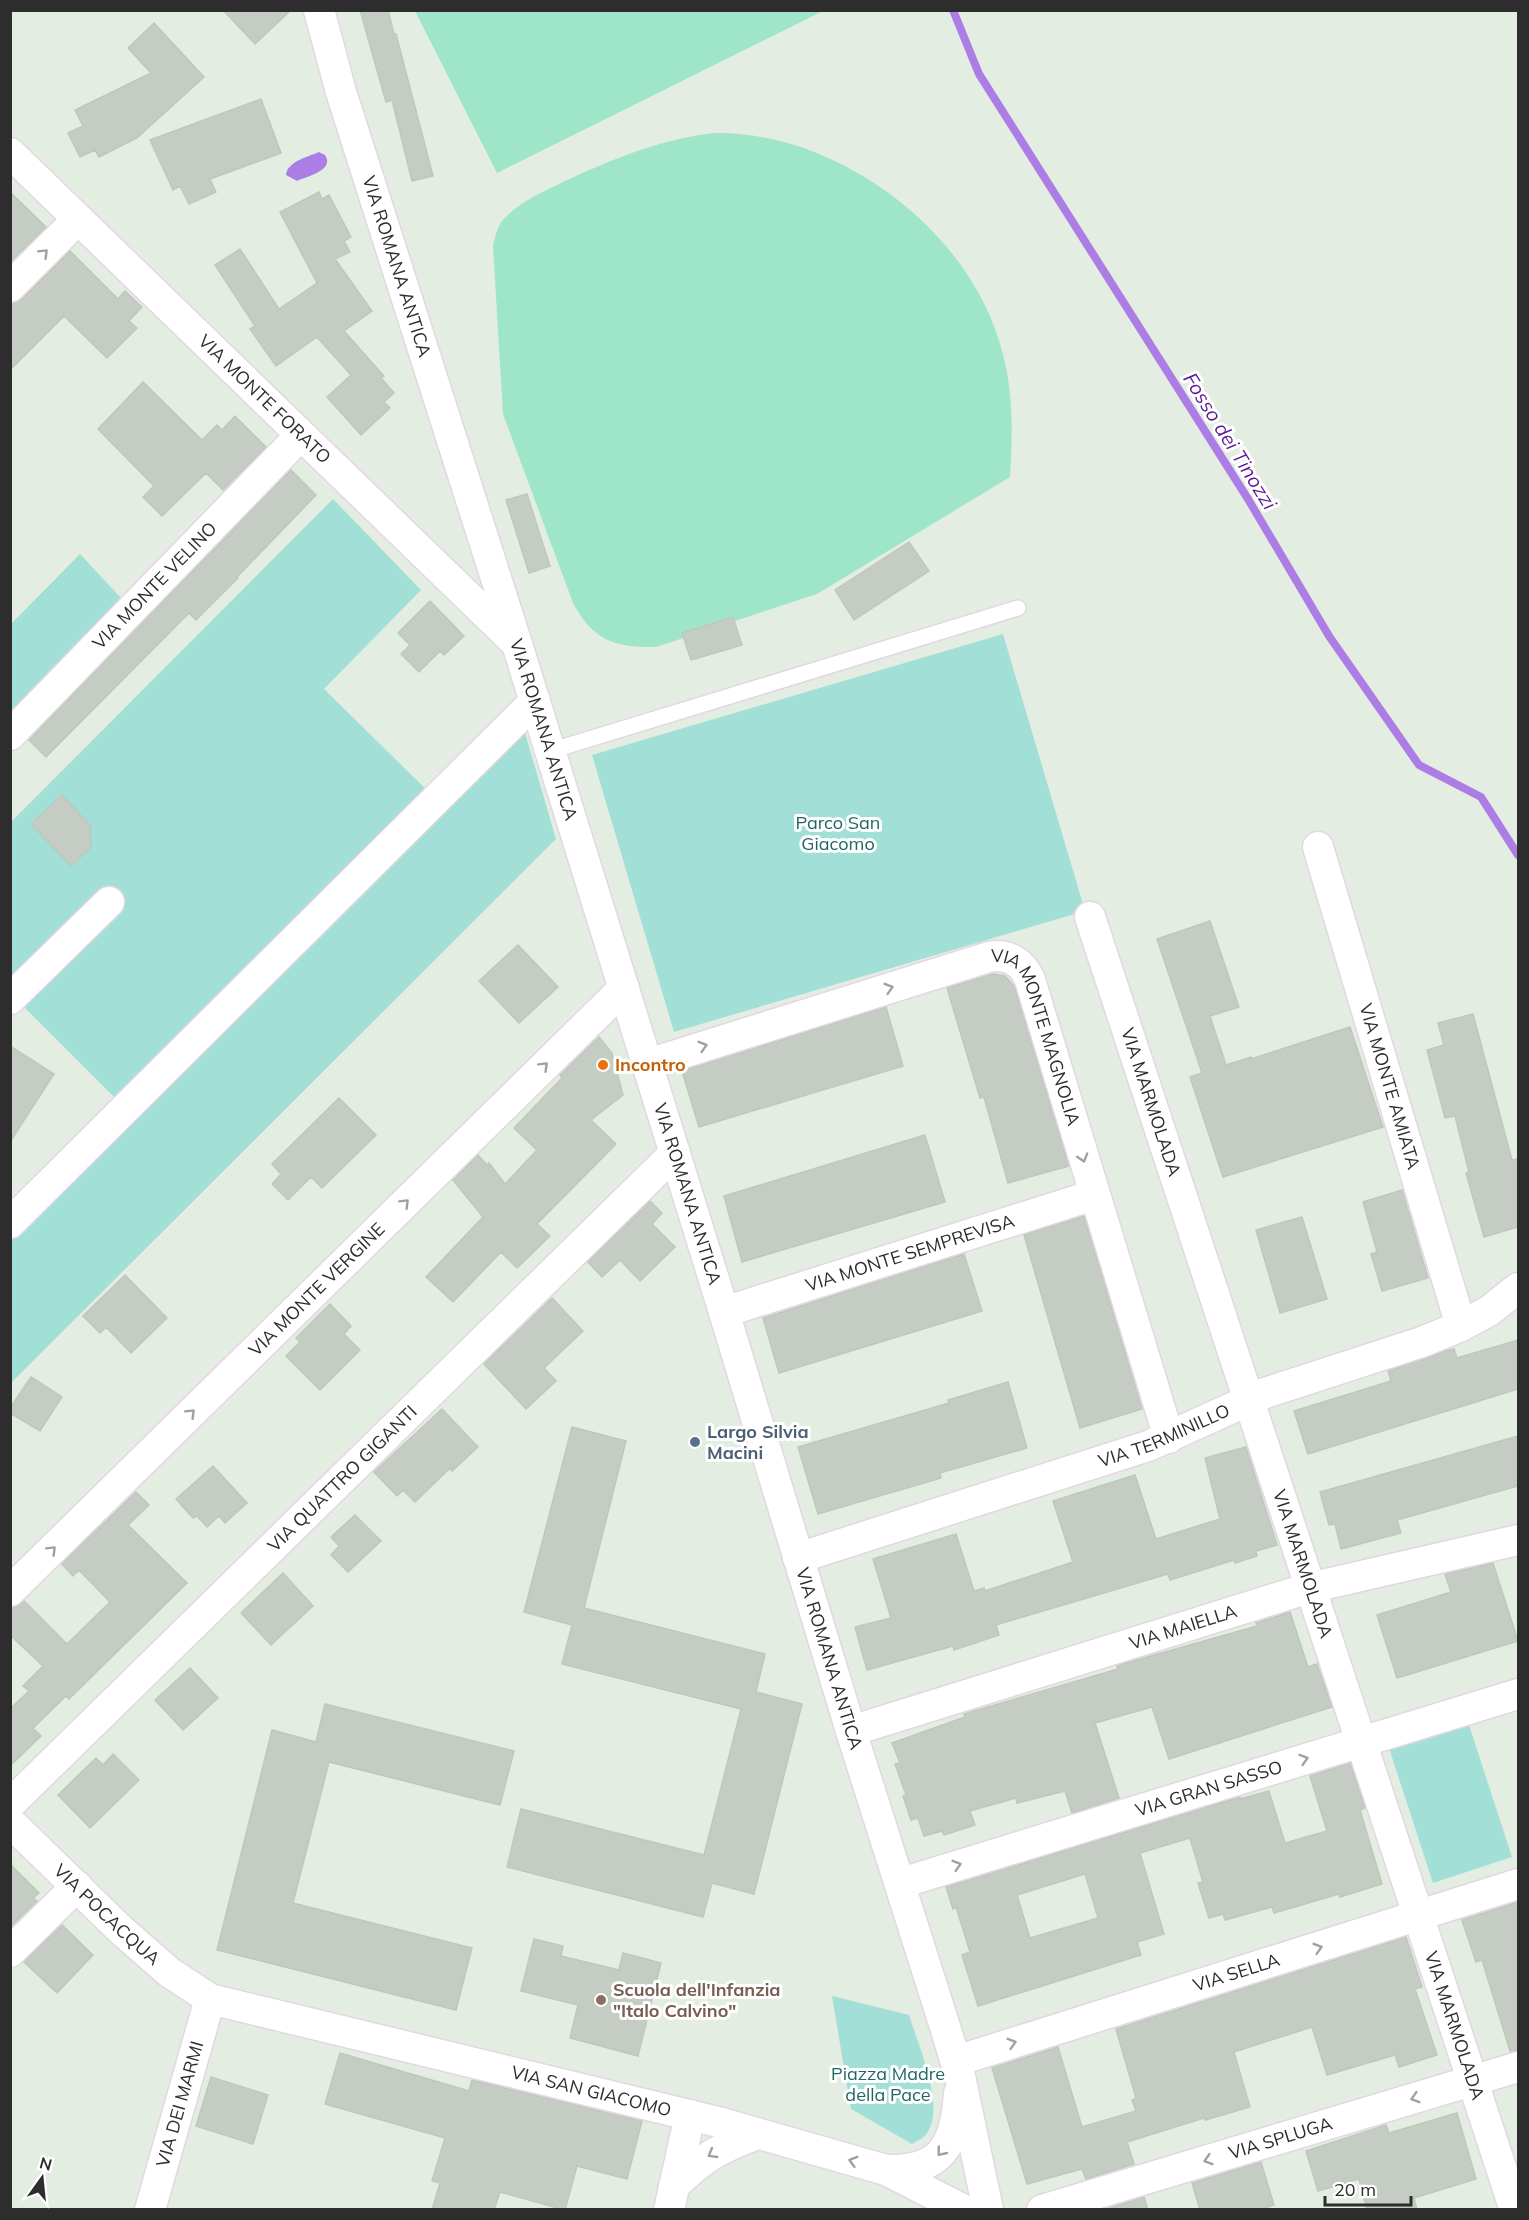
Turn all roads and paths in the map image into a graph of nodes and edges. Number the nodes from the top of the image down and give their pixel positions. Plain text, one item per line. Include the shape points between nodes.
1 (319, 10) edge
2 (10, 153) edge
3 (78, 219) junction
4 (10, 287) edge
5 (300, 436) junction
6 (1018, 608) dead end
7 (517, 644) junction
8 (535, 701) junction
9 (10, 735) edge
10 (550, 751) junction
11 (1318, 847) dead end
12 (109, 902) dead end
13 (1090, 917) dead end
14 (624, 987) junction
15 (10, 999) edge
16 (648, 1064) junction
17 (675, 1153) junction
18 (1094, 1195) junction
19 (10, 1223) edge
20 (1518, 1288) edge
21 (724, 1312) junction
22 (1461, 1326) junction
23 (1249, 1399) junction
24 (1169, 1438) junction
25 (1518, 1540) edge
26 (798, 1558) junction
27 (1309, 1588) junction
28 (10, 1591) edge
29 (1518, 1694) edge
30 (851, 1731) junction
31 (1360, 1742) junction
32 (10, 1804) edge
33 (10, 1822) edge
34 (901, 1882) junction
35 (1518, 1884) edge
36 (77, 1886) junction
37 (1418, 1917) junction
38 (10, 1952) edge
39 (210, 1999) junction
40 (1518, 2067) edge
41 (958, 2068) junction
42 (1471, 2081) junction
43 (690, 2115) junction
44 (758, 2134) junction
45 (886, 2170) junction
46 (672, 2198) edge
47 (150, 2210) edge
48 (964, 2210) edge
49 (988, 2210) edge
50 (1041, 2210) edge
51 (1515, 2210) edge

1 - 7 street, VIA ROMANA ANTICA
2 - 3 street, VIA MONTE FORATO
4 -> 3 street
3 - 5 street, VIA MONTE FORATO
5 - 7 street, VIA MONTE FORATO
5 - 9 street, VIA MONTE VELINO
6 - 10 lane
7 - 8 street, VIA ROMANA ANTICA
8 - 10 street, VIA ROMANA ANTICA
8 - 19 street
10 - 14 street, VIA ROMANA ANTICA
11 - 22 street, VIA MONTE AMIATA
12 - 15 street
13 - 23 street, VIA MARMOLADA
14 - 16 street, VIA ROMANA ANTICA
28 -> 14 street, VIA MONTE VERGINE
16 - 17 street, VIA ROMANA ANTICA
16 -> 18 street, VIA MONTE MAGNOLIA via 989,957 1007,957 1020,965 1030,980
17 - 21 street, VIA ROMANA ANTICA
17 - 32 street, VIA QUATTRO GIGANTI
18 - 21 street, VIA MONTE SEMPREVISA
18 - 24 street, VIA MONTE MAGNOLIA
20 - 22 street, VIA TERMINILLO via 1489,1311
21 - 26 street, VIA ROMANA ANTICA
22 - 23 street, VIA TERMINILLO
23 - 24 street, VIA TERMINILLO
23 - 27 street, VIA MARMOLADA
24 - 26 street, VIA TERMINILLO
25 - 27 street, VIA MAIELLA
26 - 30 street, VIA ROMANA ANTICA
27 - 30 street, VIA MAIELLA
27 - 31 street, VIA MARMOLADA
29 - 31 street, VIA GRAN SASSO
30 - 34 street, VIA ROMANA ANTICA
34 -> 31 street, VIA GRAN SASSO
31 - 37 street, VIA MARMOLADA
33 - 36 street, VIA POCACQUA
34 - 41 street, VIA ROMANA ANTICA
35 - 37 street, VIA SELLA
36 - 38 street
36 - 39 street, VIA POCACQUA via 169,1972
41 -> 37 street, VIA SELLA
37 - 42 street, VIA MARMOLADA
39 - 43 street, VIA SAN GIACOMO
39 - 47 street, VIA DEI MARMI
40 - 42 street, VIA SPLUGA
41 -> 45 street via 956,2119 942,2153 915,2169
41 - 49 street, VIA ROMANA ANTICA
42 -> 50 street, VIA SPLUGA
42 - 51 street, VIA MARMOLADA
43 - 44 street, VIA SAN GIACOMO
43 - 46 street
45 -> 44 street, VIA SAN GIACOMO
44 -> 46 street via 710,2154 696,2165
45 - 48 street, VIA SAN GIACOMO

